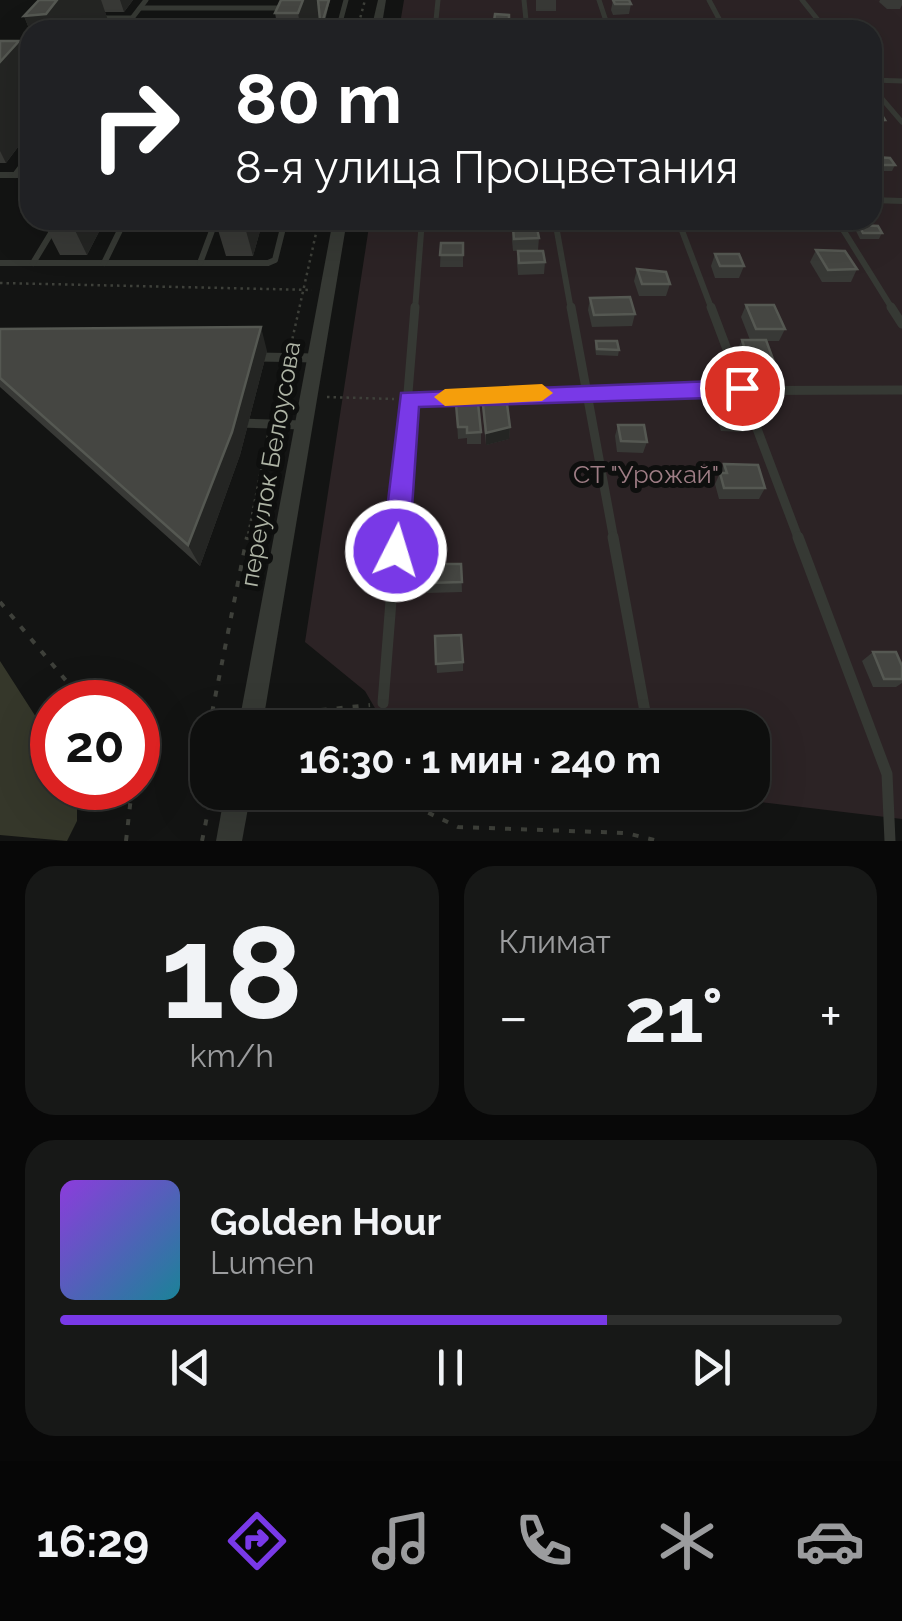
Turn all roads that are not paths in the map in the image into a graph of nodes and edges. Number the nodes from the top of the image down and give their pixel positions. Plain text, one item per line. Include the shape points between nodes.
1 (146, 0) edge
2 (198, 0) edge
3 (241, 0) edge
4 (802, 0) edge
5 (299, 1) edge
6 (140, 8) junction
7 (193, 8) junction
8 (237, 8) junction
9 (296, 8) junction
10 (95, 9) dead end
11 (132, 18) joint
12 (292, 20) edge
13 (818, 20) edge
14 (882, 96) edge
15 (902, 122) edge
16 (20, 168) edge
17 (0, 175) edge
18 (15, 175) junction
19 (20, 175) edge
20 (53, 230) edge
21 (121, 230) edge
22 (212, 230) edge
23 (282, 230) edge
24 (338, 230) edge
25 (421, 230) edge
26 (556, 230) edge
27 (682, 230) edge
28 (843, 230) edge
29 (0, 263) edge
30 (33, 263) junction
31 (104, 263) junction
32 (200, 263) junction
33 (902, 324) edge
34 (254, 356) edge
35 (316, 358) junction
36 (742, 388) junction
37 (583, 390) junction
38 (902, 390) edge
39 (409, 399) junction
40 (232, 423) edge
41 (305, 426) junction
42 (382, 703) road end
43 (253, 710) edge
44 (645, 710) edge
45 (235, 810) edge
46 (230, 841) edge
47 (890, 841) edge

1 - 6 lane
2 - 7 lane
3 - 8 lane
4 - 13 lane
5 - 9 lane
6 - 7 lane
6 - 11 lane
7 - 8 lane
8 - 9 lane
9 - 12 lane
10 - 11 lane via 88,18
14 - 15 lane
16 - 18 lane
17 - 18 lane
18 - 19 lane
20 - 30 lane
21 - 31 lane
22 - 32 lane
23 - 32 lane via 273,262
24 - 35 street, переулок Белоусова
25 - 39 lane
26 - 37 lane
27 - 36 lane
28 - 33 lane
29 - 30 lane
30 - 31 lane
31 - 32 lane
34 - 35 lane
35 - 41 street, переулок Белоусова
36 - 37 lane
36 - 38 lane
36 - 47 lane via 887,774
37 - 39 lane
37 - 44 lane
39 - 42 lane
40 - 41 lane
41 - 43 street, переулок Белоусова
45 - 46 street

